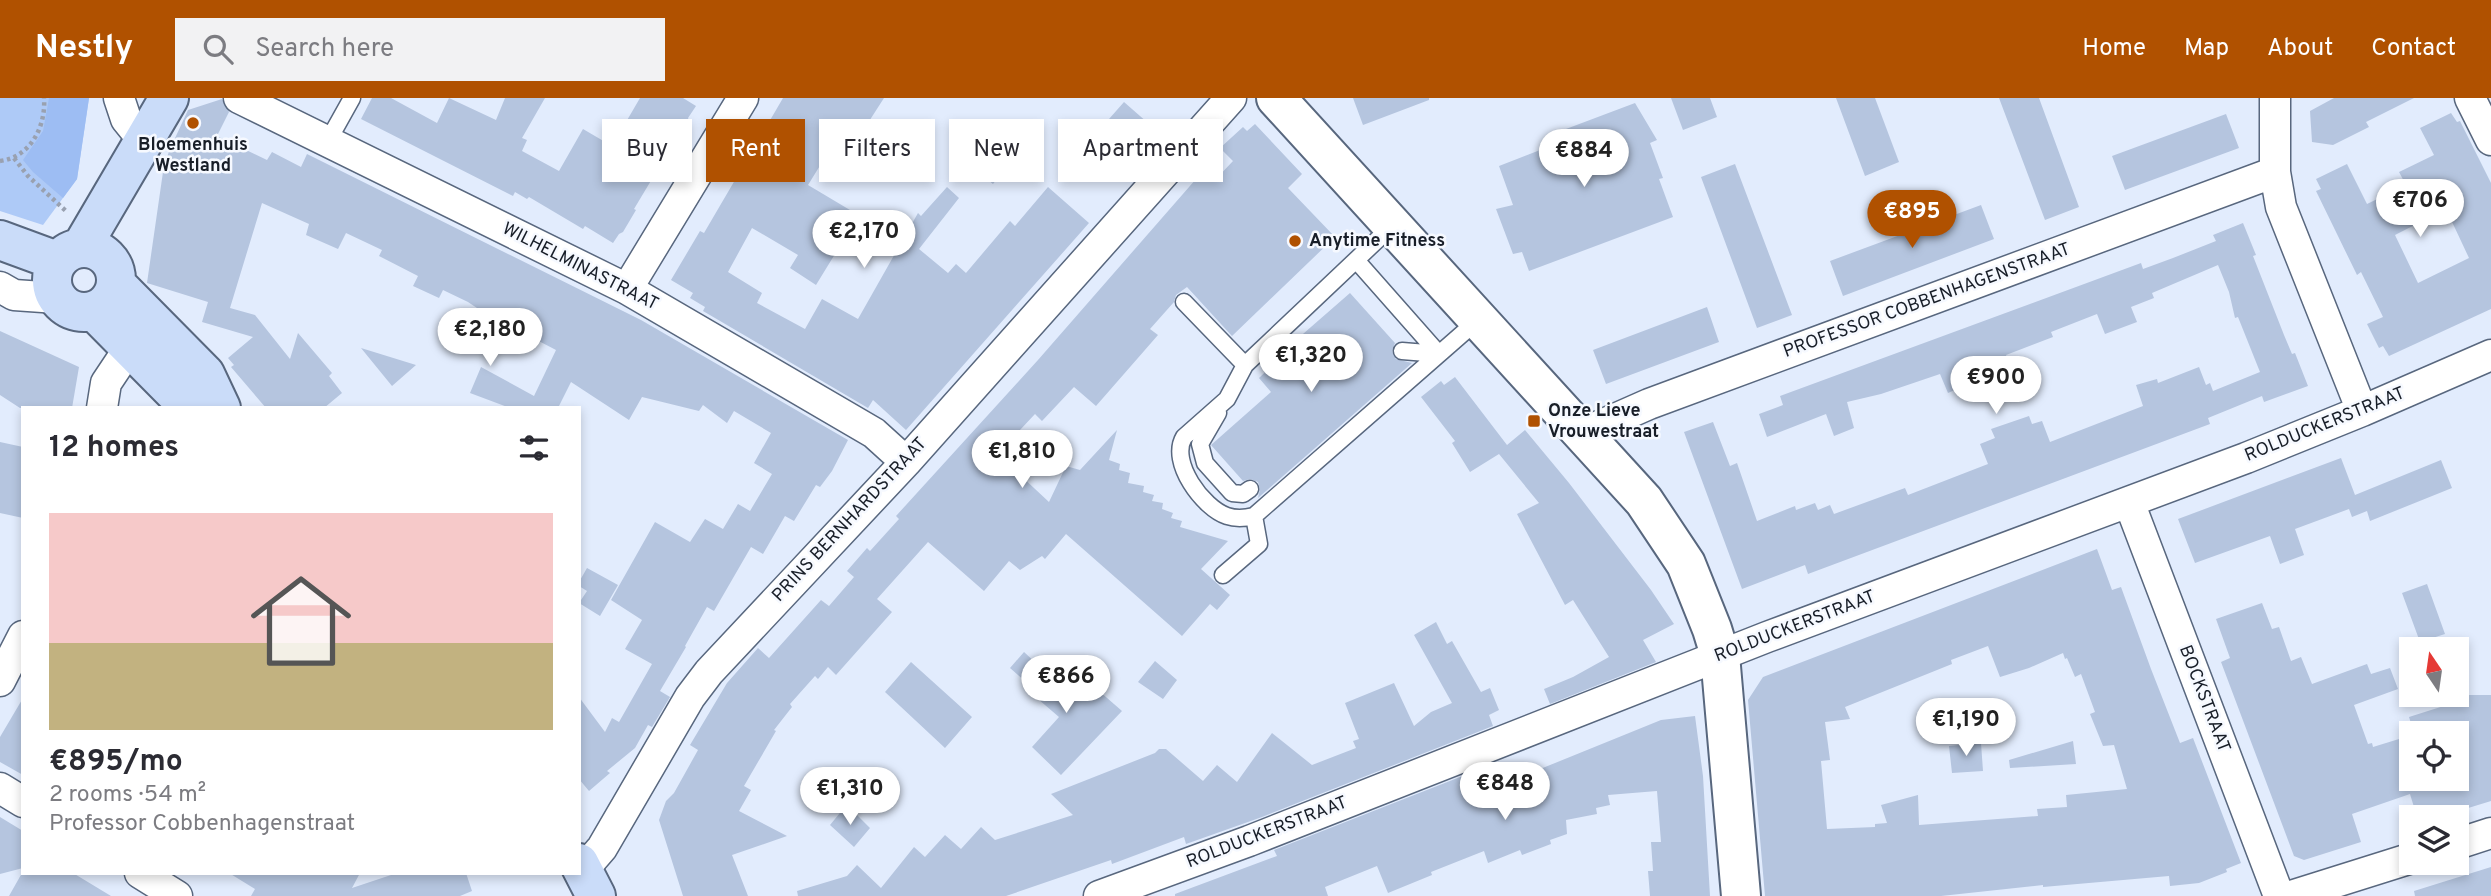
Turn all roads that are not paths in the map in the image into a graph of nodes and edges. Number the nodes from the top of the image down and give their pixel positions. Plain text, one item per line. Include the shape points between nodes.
1 (119, 98) edge
2 (169, 98) edge
3 (239, 98) edge
4 (352, 98) edge
5 (743, 98) edge
6 (1231, 98) edge
7 (1276, 98) edge
8 (2275, 98) edge
9 (2470, 98) edge
10 (143, 140) junction
11 (2491, 140) edge
12 (328, 141) junction
13 (2275, 172) junction
14 (1393, 225) junction
15 (0, 240) edge
16 (1356, 260) junction
17 (0, 266) edge
18 (82, 279) junction
19 (0, 287) edge
20 (627, 289) junction
21 (1184, 302) dead end
22 (1478, 320) junction
23 (142, 335) junction
24 (1402, 351) dead end
25 (1438, 354) junction
26 (2491, 355) edge
27 (1245, 365) junction
28 (1227, 399) junction
29 (102, 406) edge
30 (190, 406) edge
31 (220, 406) edge
32 (2362, 411) junction
33 (1581, 434) junction
34 (905, 462) junction
35 (1250, 489) dead end
36 (2129, 502) junction
37 (1254, 516) junction
38 (1223, 575) dead end
39 (21, 640) edge
40 (1720, 655) junction
41 (0, 681) edge
42 (0, 788) edge
43 (21, 801) edge
44 (2491, 833) edge
45 (2469, 840) edge
46 (2399, 862) edge
47 (143, 875) edge
48 (586, 877) edge
49 (177, 896) edge
50 (1099, 896) edge
51 (1741, 896) edge
52 (2278, 896) edge
53 (2291, 896) edge

1 - 10 street via 126,119
2 - 10 main road
3 - 12 street, WILHELMINASTRAAT
4 - 12 lane
5 - 20 street
6 - 34 street, PRINS BERNHARDSTRAAT
7 - 14 street
8 - 13 street
9 - 11 street
10 - 18 main road
12 - 20 street, WILHELMINASTRAAT
13 - 32 street via 2281,208 2296,250
13 - 33 street, PROFESSOR COBBENHAGENSTRAAT via 1649,404
14 - 16 lane
14 - 22 street
15 - 18 main road
16 - 25 lane
16 - 27 lane
17 - 18 main road
18 - 19 street via 14,295
18 - 23 main road
20 - 34 street, WILHELMINASTRAAT via 874,433
21 - 27 lane
22 - 25 lane
22 - 33 street
23 - 29 street via 106,383
23 - 30 main road
23 - 31 main road via 205,374
24 - 25 lane
25 - 37 lane
26 - 32 street, ROLDUCKERSTRAAT
27 - 28 lane
28 - 35 lane via 1202,438 1201,452 1232,493
28 - 37 lane via 1184,437 1180,463 1196,489 1217,510 1226,516
32 - 36 street, ROLDUCKERSTRAAT
33 - 40 street via 1644,501 1673,542 1696,587
34 - 48 street, PRINS BERNHARDSTRAAT via 709,672
36 - 40 street, ROLDUCKERSTRAAT
36 - 52 street, BOCKSTRAAT
37 - 38 lane via 1259,544
39 - 41 street
40 - 50 street, ROLDUCKERSTRAAT
40 - 51 street
42 - 43 street
44 - 45 street
46 - 53 street
47 - 49 street

